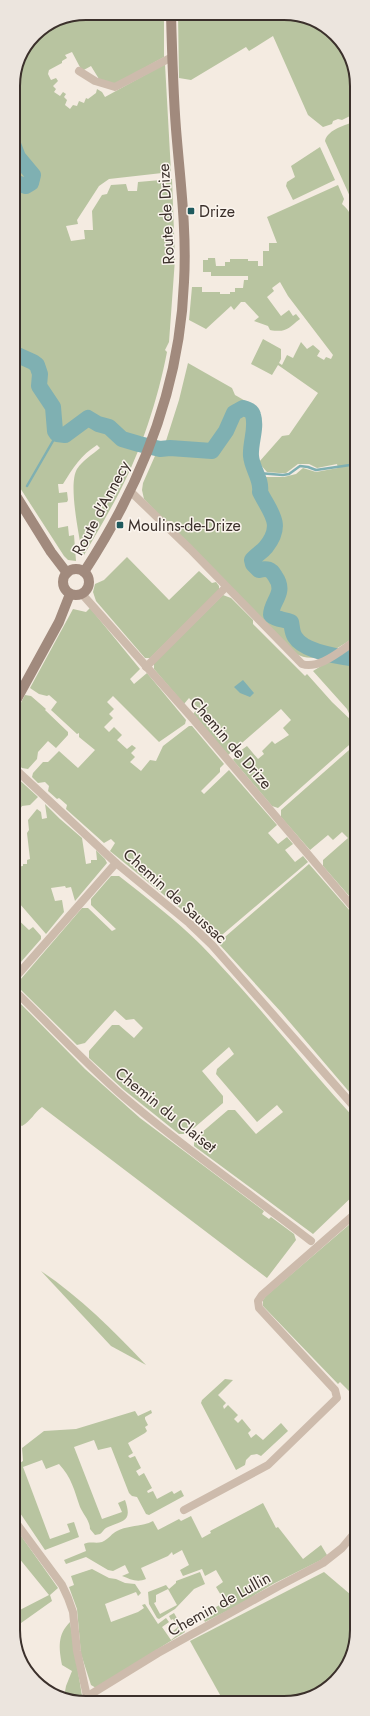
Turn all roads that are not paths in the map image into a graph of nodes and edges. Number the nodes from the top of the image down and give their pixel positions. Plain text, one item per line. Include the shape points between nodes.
1 (171, 20) edge
2 (172, 57) junction
3 (79, 71) dead end
4 (145, 458) joint
5 (130, 492) junction
6 (20, 502) edge
7 (84, 572) junction
8 (67, 573) junction
9 (226, 587) junction
10 (70, 594) junction
11 (82, 594) junction
12 (350, 644) edge
13 (146, 667) junction
14 (20, 693) edge
15 (20, 774) edge
16 (116, 863) junction
17 (350, 904) edge
18 (20, 972) edge
19 (20, 996) edge
20 (350, 1102) edge
21 (350, 1218) edge
22 (311, 1241) dead end
23 (184, 1510) dead end
24 (20, 1528) edge
25 (350, 1538) edge
26 (87, 1696) edge
27 (93, 1696) edge

1 - 2 main road, Route de Drize
2 - 3 street via 115,87 95,81
2 - 4 main road, Route de Drize via 184,239 182,319 162,411
4 - 5 main road, Route d'Annecy
5 - 7 main road, Route d'Annecy
5 - 9 street
6 - 8 main road
7 - 8 main road via 75,569
7 - 11 main road via 89,582 88,588
8 - 10 main road via 63,584
9 - 12 street via 302,664 312,665 327,659
9 - 13 street
10 - 11 main road
10 - 14 main road via 59,622
11 - 13 street, Chemin de Drize
13 - 17 street, Chemin de Drize
15 - 16 street, Chemin de Saussac
16 - 18 street
16 - 20 street, Chemin de Saussac via 189,923 212,946
19 - 22 street, Chemin du Claiset via 124,1096
21 - 23 street via 258,1301 259,1308 335,1390 337,1398 268,1465
24 - 26 street via 62,1585 68,1598 73,1612 77,1651
25 - 27 street, Chemin de Lullin via 324,1563 158,1653

